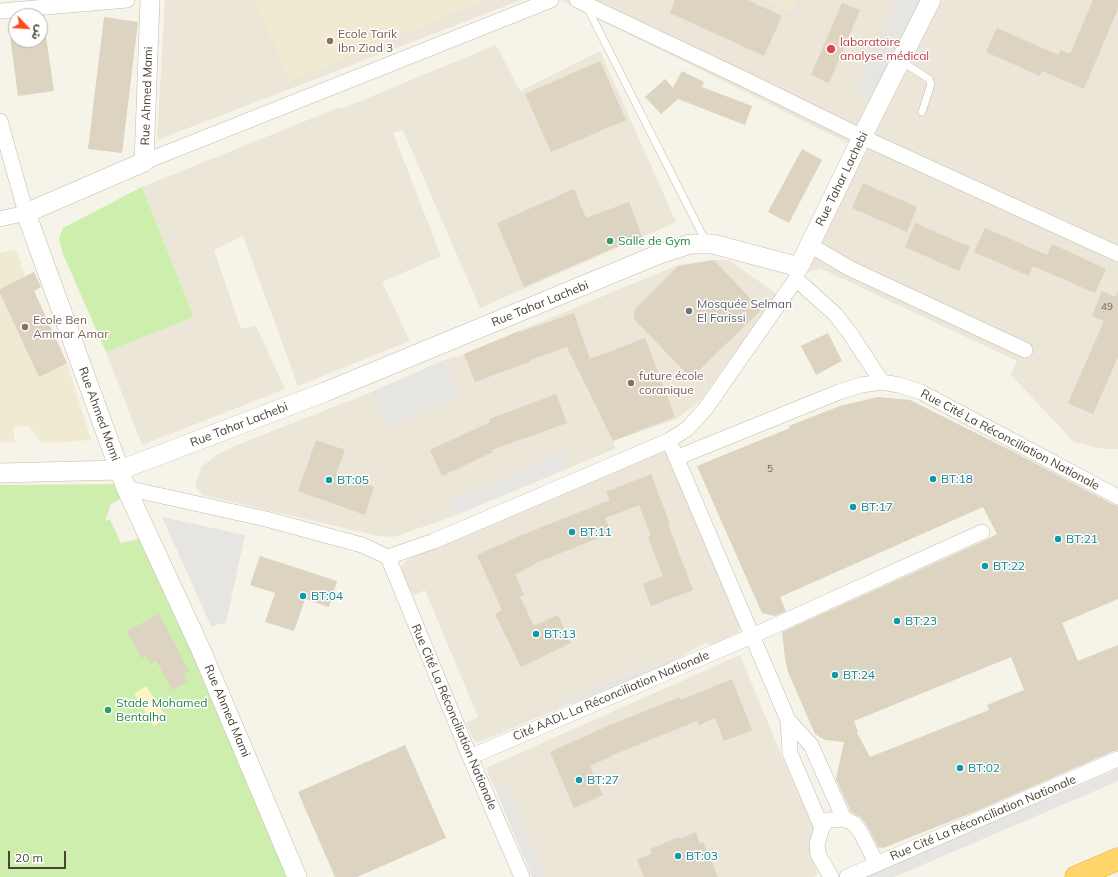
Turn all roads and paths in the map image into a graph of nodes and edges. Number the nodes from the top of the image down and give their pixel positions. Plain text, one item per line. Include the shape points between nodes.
1 (127, 0) edge
2 (150, 0) edge
3 (551, 0) edge
4 (931, 0) edge
5 (581, 2) edge
6 (41, 4) edge
7 (0, 11) edge
8 (901, 61) junction
9 (922, 112) dead end
10 (0, 121) edge
11 (862, 137) junction
12 (144, 162) junction
13 (26, 213) junction
14 (0, 219) edge
15 (707, 244) junction
16 (810, 245) junction
17 (1118, 254) edge
18 (797, 273) junction
19 (1025, 350) dead end
20 (882, 382) junction
21 (668, 440) junction
22 (676, 458) junction
23 (120, 470) junction
24 (0, 473) edge
25 (126, 488) junction
26 (1118, 497) edge
27 (982, 532) dead end
28 (388, 557) junction
29 (752, 636) junction
30 (788, 720) junction
31 (470, 756) junction
32 (1118, 759) edge
33 (844, 819) junction
34 (822, 828) junction
35 (1118, 859) edge
36 (877, 864) junction
37 (297, 877) edge
38 (522, 877) edge
39 (831, 877) edge
40 (847, 877) edge
41 (1076, 877) edge

1 - 6 street
2 - 12 street, Rue Ahmed Mami
3 - 12 street
4 - 8 street, Rue Tahar Lachebi
5 - 11 street
5 - 15 lane
6 - 7 street
8 - 9 lane via 929,79 932,84
8 - 11 street, Rue Tahar Lachebi
10 - 13 street
11 - 16 street, Rue Tahar Lachebi
11 - 17 street
12 - 13 street, Rue Ahmed Mami
13 - 14 street
13 - 23 street, Rue Ahmed Mami
15 - 18 street, Rue Tahar Lachebi
15 - 23 street, Rue Tahar Lachebi via 690,244 657,255 325,392
16 - 18 street, Rue Tahar Lachebi
16 - 19 street via 849,268
18 - 20 street via 836,315
18 - 21 street via 706,408 687,429
20 - 22 street, Rue Cité La Réconciliation Nationale via 839,392
20 - 26 street, Rue Cité La Réconciliation Nationale via 921,392
21 - 22 street
21 - 28 street via 434,541
22 - 29 street
23 - 24 street, Rue Tahar Lachebi
23 - 25 street, Rue Ahmed Mami
25 - 28 street via 266,519 362,545
25 - 37 street, Rue Ahmed Mami via 201,650
27 - 29 street, Cité AADL La Réconciliation Nationale
28 - 31 street, Rue Cité La Réconciliation Nationale
29 - 30 street
29 - 31 street, Cité AADL La Réconciliation Nationale
30 - 33 street via 811,745
30 - 34 street via 790,754
31 - 38 street, Rue Cité La Réconciliation Nationale
32 - 36 street, Rue Cité La Réconciliation Nationale
33 - 34 street via 828,820
33 - 36 street via 853,823 860,831
34 - 39 street via 817,844 818,854
35 - 41 highway
36 - 40 street, Rue Cité La Réconciliation Nationale

